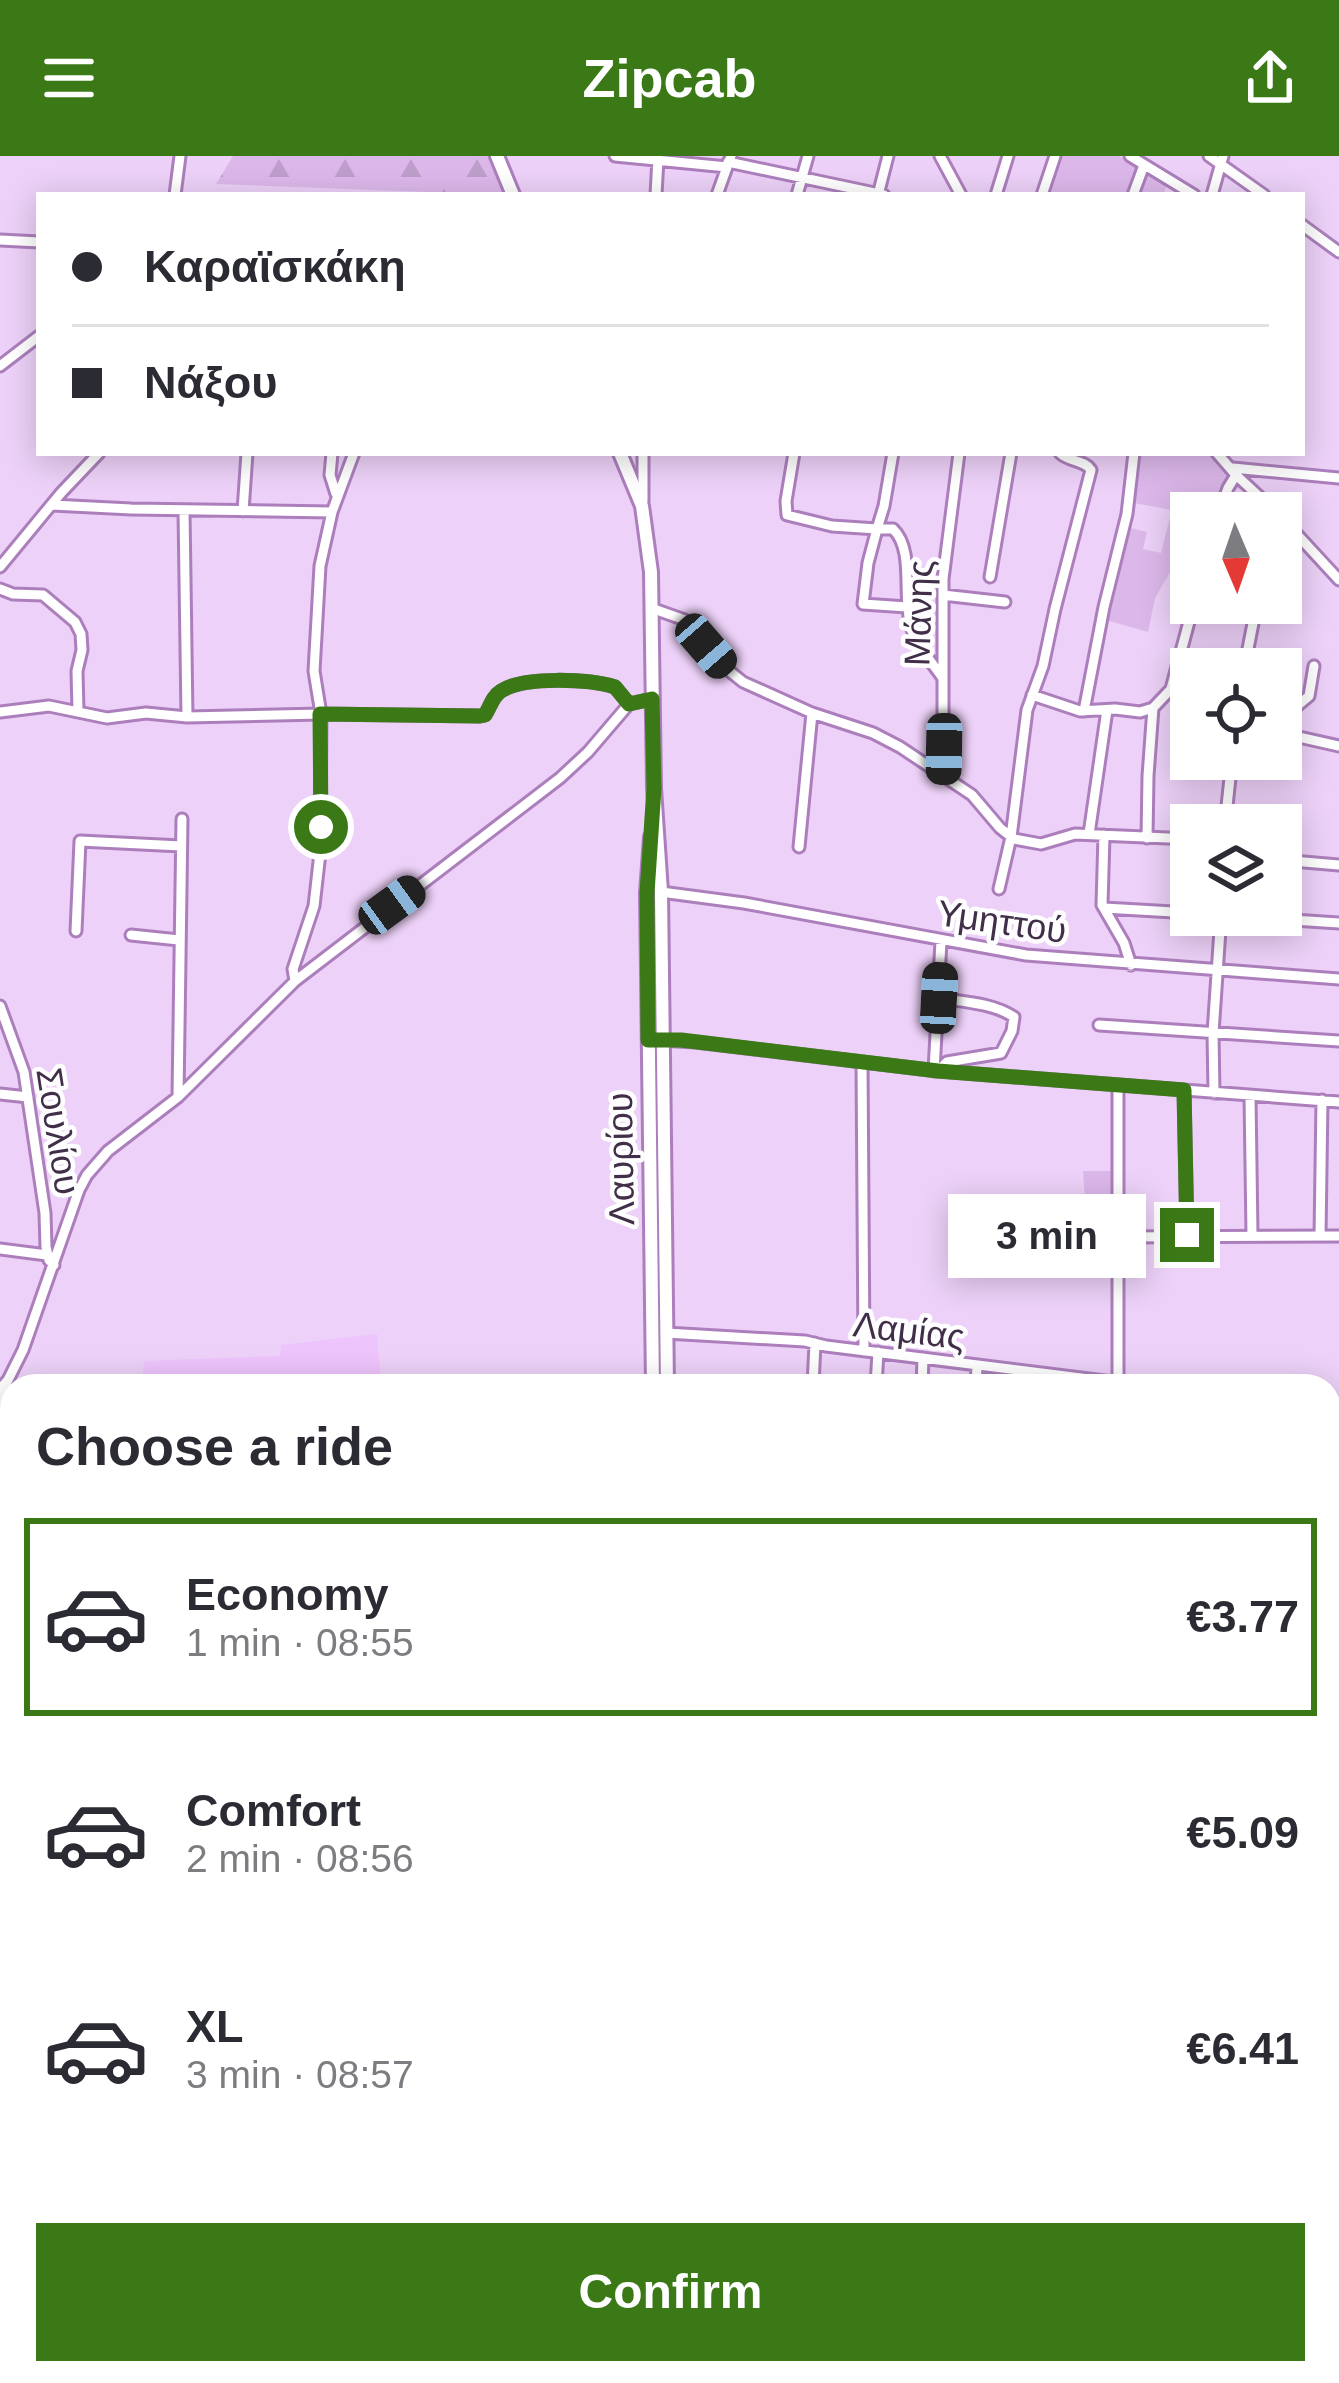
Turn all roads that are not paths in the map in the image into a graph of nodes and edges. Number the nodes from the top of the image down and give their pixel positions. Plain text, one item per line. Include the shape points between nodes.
1 (180, 156) edge
2 (497, 156) edge
3 (615, 156) edge
4 (808, 156) edge
5 (888, 156) edge
6 (940, 156) edge
7 (1008, 156) edge
8 (1055, 156) edge
9 (1130, 156) edge
10 (1209, 156) edge
11 (658, 158) edge
12 (1222, 160) edge
13 (729, 162) edge
14 (1144, 165) junction
15 (802, 177) junction
16 (175, 192) edge
17 (512, 192) edge
18 (656, 192) edge
19 (718, 192) edge
20 (798, 192) edge
21 (867, 192) edge
22 (881, 192) edge
23 (960, 192) edge
24 (997, 192) edge
25 (1043, 192) edge
26 (1134, 192) edge
27 (1189, 192) edge
28 (1213, 192) edge
29 (1260, 192) edge
30 (1305, 227) edge
31 (0, 240) edge
32 (36, 242) edge
33 (1339, 252) edge
34 (36, 338) edge
35 (0, 366) edge
36 (96, 456) edge
37 (247, 456) edge
38 (332, 456) edge
39 (353, 456) edge
40 (623, 456) edge
41 (644, 456) edge
42 (794, 456) edge
43 (892, 456) edge
44 (958, 456) edge
45 (1010, 456) edge
46 (1064, 456) edge
47 (1134, 456) edge
48 (1220, 456) edge
49 (1237, 456) edge
50 (1234, 472) junction
51 (1339, 478) edge
52 (1227, 492) edge
53 (1254, 492) edge
54 (337, 496) junction
55 (52, 505) junction
56 (643, 506) junction
57 (184, 511) junction
58 (243, 511) junction
59 (332, 512) junction
60 (877, 529) junction
61 (1302, 541) edge
62 (0, 567) edge
63 (990, 577) dead end
64 (1339, 580) edge
65 (0, 589) edge
66 (943, 595) junction
67 (1005, 602) dead end
68 (907, 607) junction
69 (651, 608) junction
70 (1188, 624) edge
71 (1314, 666) dead end
72 (942, 677) junction
73 (1032, 695) junction
74 (652, 699) junction
75 (1302, 702) edge
76 (629, 704) junction
77 (1153, 708) junction
78 (1107, 710) junction
79 (78, 711) junction
80 (1084, 711) junction
81 (0, 712) edge
82 (812, 713) junction
83 (320, 714) junction
84 (187, 717) junction
85 (1302, 736) edge
86 (1339, 746) edge
87 (943, 776) junction
88 (654, 788) junction
89 (182, 819) dead end
90 (1089, 834) junction
91 (1104, 836) junction
92 (1010, 837) junction
93 (1147, 838) junction
94 (1170, 839) edge
95 (182, 846) junction
96 (799, 847) dead end
97 (1302, 862) edge
98 (1339, 865) edge
99 (999, 889) dead end
100 (661, 892) junction
101 (1103, 908) junction
102 (1170, 913) edge
103 (1302, 921) edge
104 (1339, 923) edge
105 (76, 931) dead end
106 (131, 935) dead end
107 (1219, 936) edge
108 (179, 940) junction
109 (941, 941) junction
110 (1131, 964) junction
111 (1217, 969) junction
112 (1339, 979) edge
113 (295, 981) junction
114 (939, 998) junction
115 (0, 1006) edge
116 (1099, 1024) dead end
117 (1213, 1033) junction
118 (655, 1040) junction
119 (1339, 1041) edge
120 (1001, 1053) junction
121 (862, 1062) junction
122 (936, 1071) junction
123 (1013, 1078) junction
124 (1118, 1086) junction
125 (1184, 1090) junction
126 (1214, 1093) junction
127 (0, 1094) edge
128 (1250, 1096) junction
129 (28, 1097) junction
130 (178, 1097) junction
131 (1322, 1100) junction
132 (1339, 1102) edge
133 (1187, 1235) junction
134 (1252, 1235) junction
135 (1321, 1236) junction
136 (1339, 1236) edge
137 (1119, 1237) junction
138 (0, 1249) edge
139 (51, 1260) junction
140 (666, 1333) junction
141 (815, 1343) junction
142 (864, 1351) junction
143 (878, 1352) junction
144 (923, 1358) junction
145 (976, 1366) junction
146 (9, 1374) edge
147 (653, 1374) edge
148 (667, 1374) edge
149 (814, 1374) edge
150 (877, 1374) edge
151 (922, 1374) edge
152 (976, 1374) edge
153 (1036, 1374) edge
154 (1118, 1374) edge

1 - 16 street
2 - 17 main road
3 - 11 street
4 - 15 street
5 - 22 street
6 - 23 street
7 - 24 street
8 - 25 street
9 - 14 street
10 - 12 street
11 - 13 street
11 - 18 street
12 - 28 street
12 - 29 street
13 - 15 street
13 - 19 street
14 - 26 street
14 - 27 street
15 - 20 street
15 - 21 street
30 - 33 street
31 - 32 street
34 - 35 street
36 - 55 street
37 - 58 street
38 - 54 street
39 - 54 street
40 - 56 main road, Λαυρίου
41 - 56 street
42 - 60 street via 788,515
43 - 60 street
44 - 66 street, Μάνης
45 - 63 street
46 - 73 street via 1091,470
47 - 80 street
48 - 50 street
49 - 50 street
50 - 51 street
50 - 52 street
50 - 53 street
54 - 59 street
55 - 57 street
55 - 62 street
56 - 69 main road, Λαυρίου
57 - 58 street
57 - 84 street
58 - 59 street
59 - 83 street via 317,610
60 - 68 street via 893,529 903,541
60 - 68 street via 863,604
61 - 64 street
65 - 79 street via 43,595 77,626
66 - 67 street
66 - 72 street, Μάνης
68 - 72 street via 912,631
69 - 74 main road, Λαυρίου
69 - 82 street via 685,620 742,682
70 - 77 street via 1171,689
71 - 75 street
72 - 87 street, Μάνης
73 - 80 street
73 - 92 street
74 - 76 street
74 - 88 main road, Λαυρίου
76 - 83 street via 615,687 555,681 505,689 480,716
76 - 113 street via 560,778
77 - 78 street
77 - 93 street
78 - 80 street
78 - 90 street
79 - 81 street
79 - 84 street
82 - 87 street via 873,733
82 - 96 street
83 - 84 street
83 - 113 street via 319,874
85 - 86 street
87 - 92 street
88 - 100 main road, Λαυρίου
88 - 118 main road, Λαυρίου via 647,893
89 - 95 street
90 - 91 street
90 - 92 street via 1041,844
91 - 93 street
91 - 101 street
92 - 99 street
93 - 94 street
95 - 105 street via 80,841
95 - 108 street
97 - 98 street
100 - 109 street, Υμηττού
100 - 118 main road, Λαυρίου
101 - 102 street
101 - 110 street
103 - 104 street
106 - 108 street
107 - 111 street
108 - 130 street
109 - 110 street, Υμηττού
109 - 114 street
110 - 111 street, Υμηττού
111 - 112 street, Υμηττού
111 - 117 street
113 - 130 street
114 - 120 street via 1010,1012 1012,1031
114 - 122 street
115 - 129 street, Σουλίου
116 - 117 street
117 - 119 street
117 - 126 street
118 - 121 street
118 - 140 main road, Λαυρίου
118 - 147 main road, Λαυρίου
120 - 122 street
120 - 123 street
121 - 122 street
121 - 142 street
122 - 123 street
123 - 124 street
124 - 125 street
124 - 137 street
125 - 126 street
125 - 133 street
126 - 128 street
127 - 129 street
128 - 131 street
128 - 134 street
129 - 139 street, Σουλίου
130 - 139 street via 87,1175
131 - 132 street
131 - 135 street
133 - 134 street
133 - 137 street
134 - 135 street
135 - 136 street
137 - 154 street
138 - 139 street
139 - 146 street
140 - 141 street, Λαμίας
140 - 148 main road, Λαυρίου
141 - 142 street, Λαμίας
141 - 149 street
142 - 143 street, Λαμίας
143 - 144 street, Λαμίας
143 - 150 street
144 - 145 street, Λαμίας
144 - 151 street
145 - 152 street
145 - 153 street, Λαμίας

